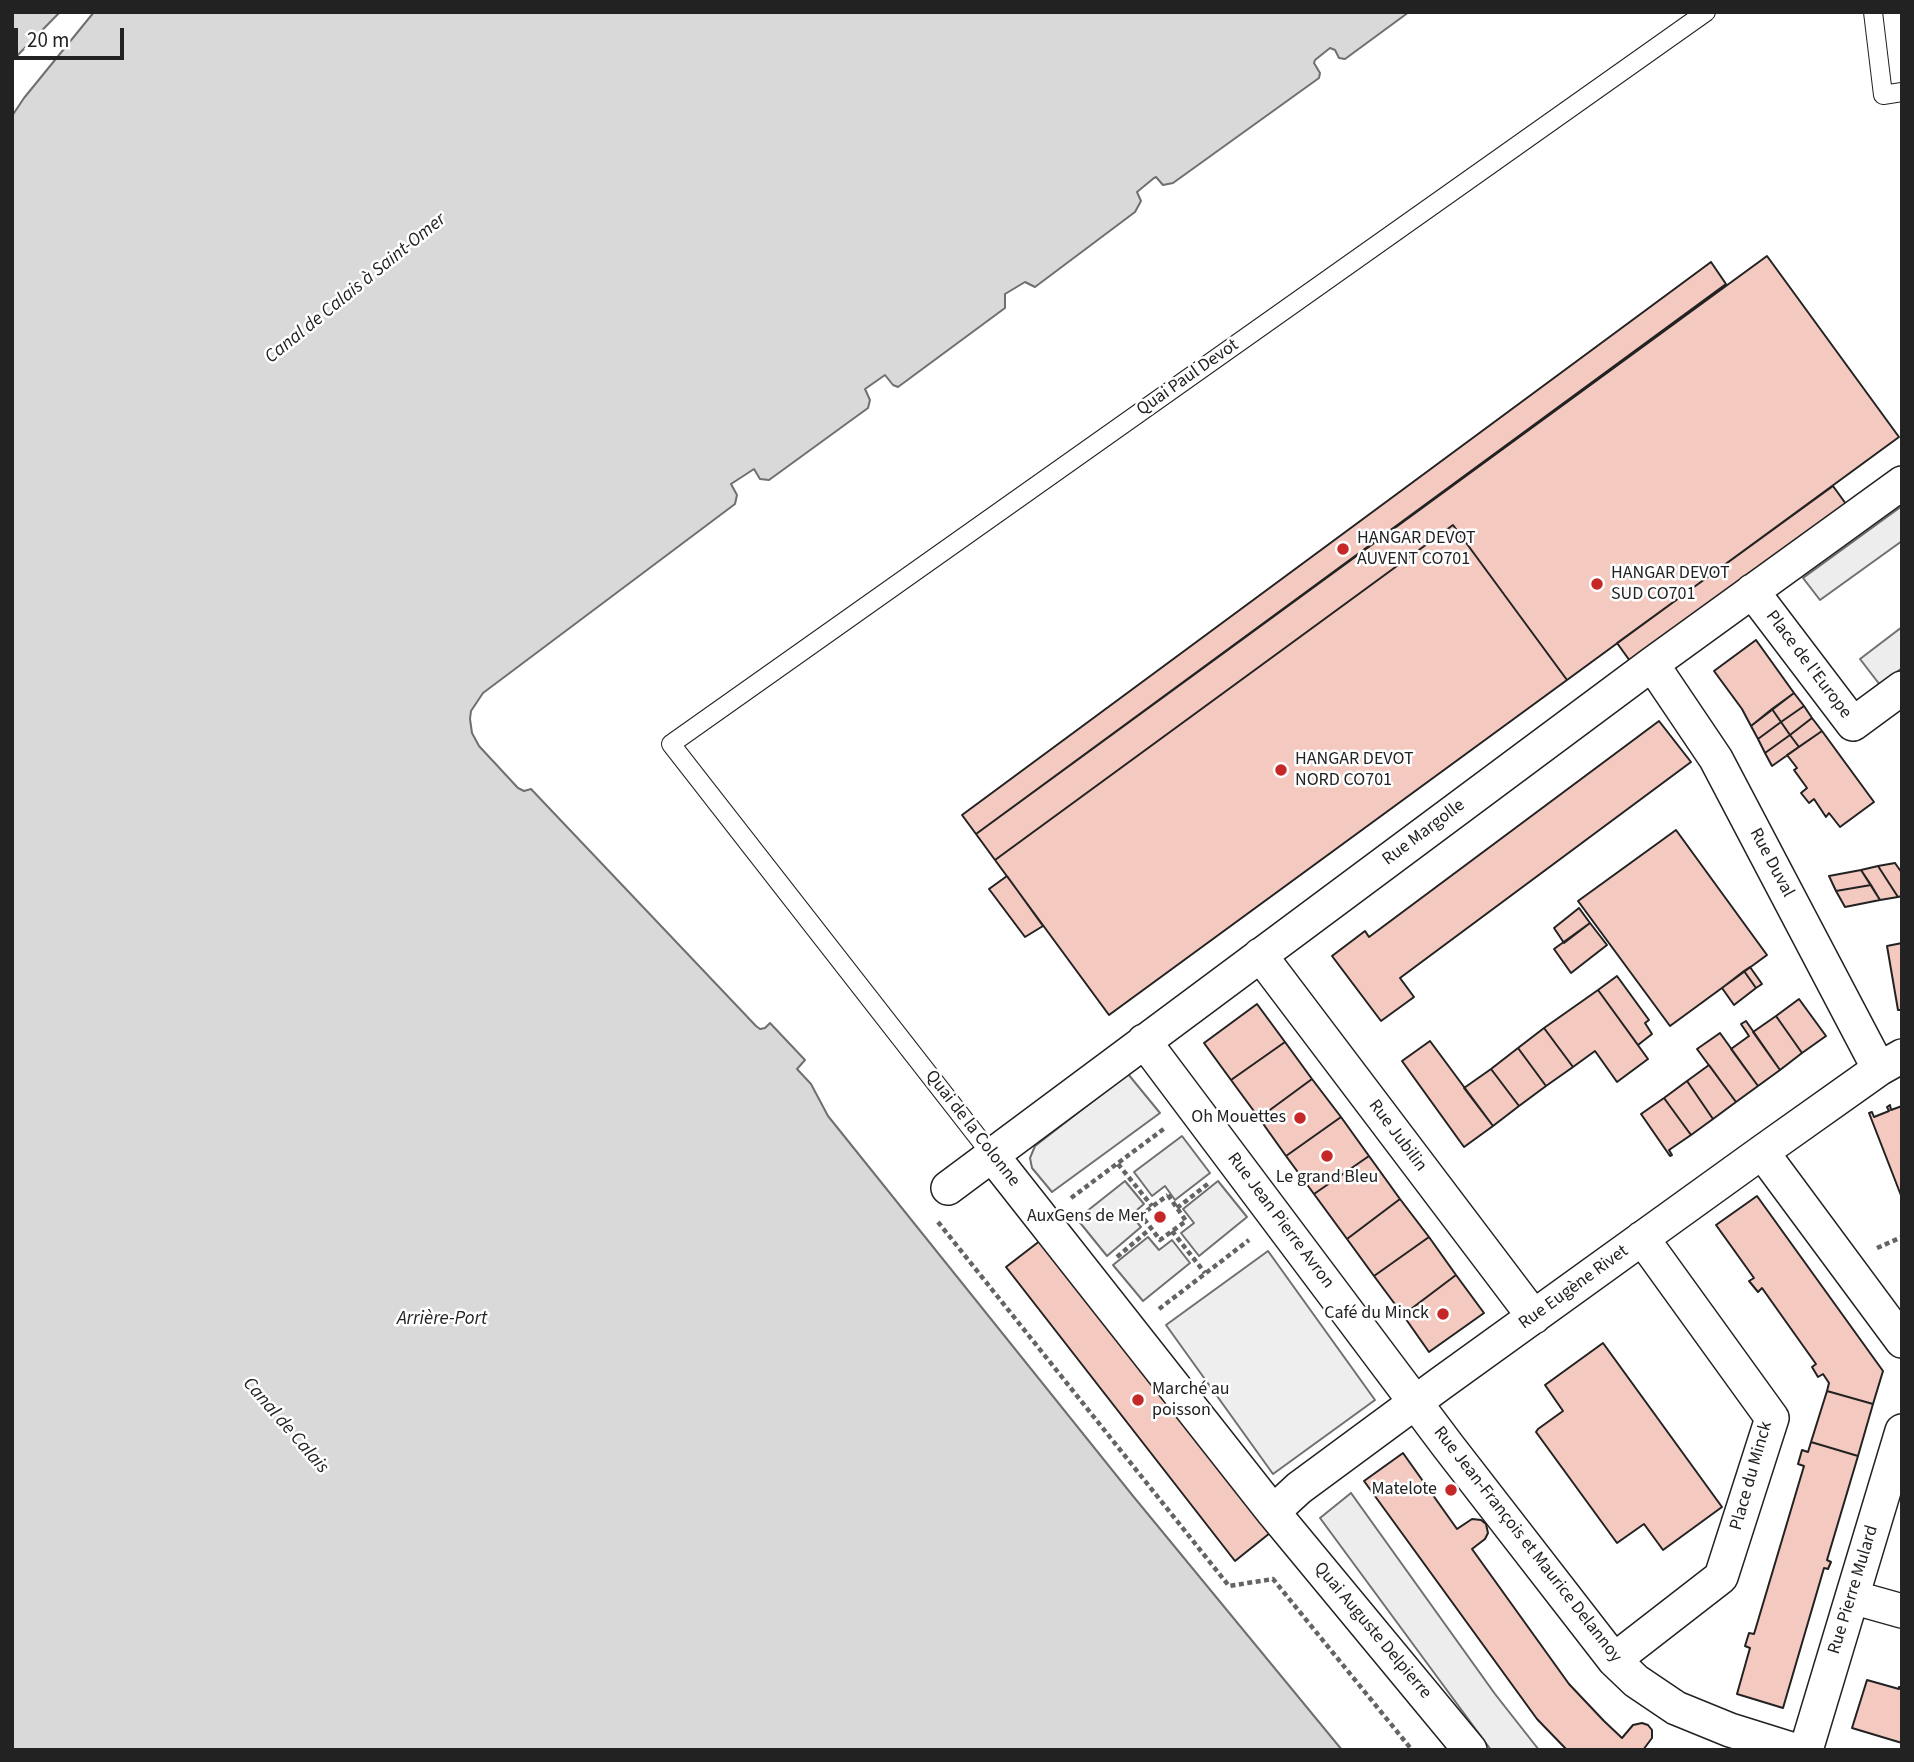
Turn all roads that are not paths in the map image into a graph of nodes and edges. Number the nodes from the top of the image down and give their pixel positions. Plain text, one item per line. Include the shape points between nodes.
1 (1706, 12) edge
2 (1873, 12) edge
3 (1902, 92) edge
4 (1902, 483) edge
5 (1752, 591) junction
6 (1652, 664) junction
7 (1902, 688) edge
8 (671, 744) joint
9 (1260, 955) junction
10 (1144, 1041) junction
11 (1890, 1062) edge
12 (1762, 1152) junction
13 (991, 1154) junction
14 (948, 1188) road end
15 (1642, 1238) junction
16 (1534, 1317) junction
17 (1902, 1341) edge
18 (1416, 1402) junction
19 (1901, 1438) edge
20 (1273, 1512) junction
21 (1852, 1597) junction
22 (1902, 1611) edge
23 (1614, 1660) junction
24 (1469, 1750) edge
25 (1794, 1750) edge
26 (1806, 1750) edge

1 - 8 lane, Quai Paul Devot
2 - 3 lane via 1883,95
4 - 5 street, Rue Margolle
5 - 6 street, Rue Margolle
5 - 7 street, Place de l'Europe via 1853,724
6 - 9 street, Rue Margolle
6 - 11 street, Rue Duval via 1716,759
8 - 13 lane, Quai de la Colonne
9 - 10 street, Rue Margolle
9 - 16 street, Rue Jubilin
10 - 13 street, Rue Margolle
10 - 18 street, Rue Jean Pierre Avron
11 - 12 street, Rue Eugène Rivet
12 - 15 street, Rue Eugène Rivet
12 - 17 street
13 - 14 street, Rue Margolle
13 - 20 street, Quai de la Colonne
15 - 16 street, Rue Eugène Rivet
15 - 23 street, Place du Minck via 1772,1418 1721,1577
16 - 18 street, Rue Eugène Rivet
18 - 20 street, Rue Eugène Rivet
18 - 23 street, Rue Jean-François et Maurice Delannoy
19 - 21 street, Rue Pierre Mulard
20 - 24 street, Quai Auguste Delpierre
21 - 22 street
21 - 26 street, Rue Pierre Mulard
23 - 25 street, Rue Jean-François et Maurice Delannoy via 1676,1709

